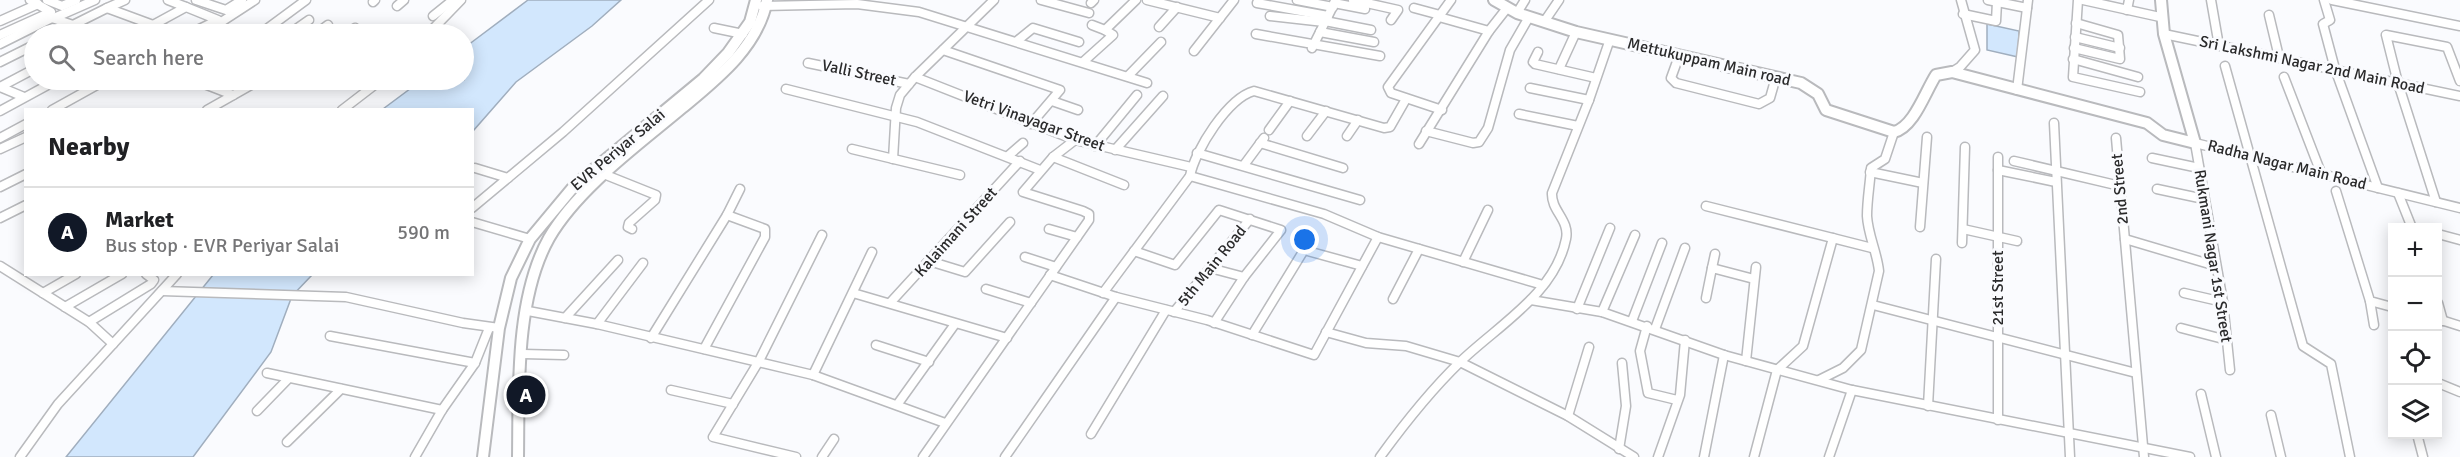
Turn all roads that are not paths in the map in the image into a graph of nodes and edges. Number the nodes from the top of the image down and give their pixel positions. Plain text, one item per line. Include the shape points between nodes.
1 (30, 0) edge
2 (47, 0) edge
3 (76, 0) edge
4 (95, 0) edge
5 (125, 0) edge
6 (168, 0) edge
7 (196, 0) edge
8 (242, 0) edge
9 (255, 0) edge
10 (306, 0) edge
11 (404, 0) edge
12 (453, 0) edge
13 (461, 0) edge
14 (709, 0) edge
15 (994, 0) edge
16 (1041, 0) edge
17 (1136, 0) edge
18 (1147, 0) edge
19 (1234, 0) edge
20 (1297, 0) edge
21 (1353, 0) edge
22 (1451, 0) edge
23 (1494, 0) edge
24 (1525, 0) edge
25 (1559, 0) edge
26 (1961, 0) edge
27 (1988, 0) edge
28 (2028, 0) edge
29 (2078, 0) edge
30 (2083, 0) edge
31 (2129, 0) edge
32 (2161, 0) edge
33 (2211, 0) edge
34 (2324, 0) edge
35 (2332, 0) edge
36 (1997, 2) junction
37 (762, 3) edge
38 (1257, 3) dead end
39 (1334, 3) edge
40 (38, 4) junction
41 (397, 6) dead end
42 (186, 7) junction
43 (1176, 7) junction
44 (107, 8) junction
45 (1414, 8) dead end
46 (1507, 8) junction
47 (1365, 9) dead end
48 (2027, 9) junction
49 (2127, 10) junction
50 (1089, 13) dead end
51 (1516, 13) junction
52 (1963, 14) junction
53 (2269, 15) dead end
54 (433, 16) dead end
55 (1270, 16) dead end
56 (1440, 16) junction
57 (1528, 17) junction
58 (2160, 17) junction
59 (2, 18) edge
60 (54, 18) junction
61 (1220, 18) junction
62 (309, 20) dead end
63 (1326, 20) junction
64 (1391, 20) dead end
65 (1544, 22) junction
66 (26, 24) edge
67 (42, 24) edge
68 (65, 24) edge
69 (76, 24) edge
70 (150, 24) edge
71 (155, 24) edge
72 (210, 24) edge
73 (218, 24) edge
74 (274, 24) edge
75 (303, 24) edge
76 (438, 24) edge
77 (2076, 24) junction
78 (24, 25) edge
79 (1092, 25) dead end
80 (968, 26) junction
81 (2460, 26) edge
82 (1159, 27) dead end
83 (714, 28) dead end
84 (1105, 30) junction
85 (1371, 30) dead end
86 (1489, 31) junction
87 (24, 32) edge
88 (1320, 32) junction
89 (1576, 32) junction
90 (743, 33) junction
91 (1256, 34) dead end
92 (2164, 34) junction
93 (0, 36) edge
94 (2075, 37) junction
95 (1610, 39) junction
96 (1017, 41) junction
97 (1079, 42) dead end
98 (1161, 42) dead end
99 (1374, 42) dead end
100 (0, 44) edge
101 (2219, 46) junction
102 (1312, 48) junction
103 (2074, 48) junction
104 (2120, 48) junction
105 (24, 50) edge
106 (943, 50) junction
107 (1194, 51) dead end
108 (1538, 52) dead end
109 (1380, 56) dead end
110 (1679, 56) junction
111 (2279, 57) junction
112 (2073, 59) junction
113 (2120, 59) junction
114 (0, 62) edge
115 (1083, 62) junction
116 (808, 63) dead end
117 (2225, 66) dead end
118 (1559, 69) junction
119 (2335, 69) junction
120 (1952, 72) junction
121 (2119, 72) junction
122 (24, 74) edge
123 (915, 76) junction
124 (1128, 76) junction
125 (1776, 77) junction
126 (2138, 77) dead end
127 (2284, 77) dead end
128 (1596, 78) junction
129 (2460, 81) edge
130 (1147, 83) dead end
131 (2398, 83) junction
132 (909, 84) junction
133 (0, 87) edge
134 (1530, 88) dead end
135 (786, 89) dead end
136 (32, 90) edge
137 (35, 90) edge
138 (88, 90) edge
139 (220, 90) edge
140 (242, 90) edge
141 (366, 90) edge
142 (2017, 90) junction
143 (2140, 92) dead end
144 (233, 95) junction
145 (1137, 95) dead end
146 (22, 96) junction
147 (1163, 96) dead end
148 (2459, 97) edge
149 (685, 99) junction
150 (1406, 99) junction
151 (1589, 100) junction
152 (1052, 101) junction
153 (1290, 101) junction
154 (0, 105) edge
155 (56, 108) edge
156 (213, 108) edge
157 (344, 108) edge
158 (1078, 110) dead end
159 (1442, 110) junction
160 (0, 111) edge
161 (1326, 111) junction
162 (1519, 114) dead end
163 (896, 117) junction
164 (1358, 120) junction
165 (2054, 123) dead end
166 (1031, 124) junction
167 (24, 125) edge
168 (1578, 126) junction
169 (1269, 130) dead end
170 (1426, 131) junction
171 (1894, 132) junction
172 (1307, 136) dead end
173 (1347, 136) dead end
174 (1927, 137) dead end
175 (0, 138) edge
176 (24, 138) edge
177 (2116, 138) dead end
178 (1075, 140) junction
179 (1023, 143) dead end
180 (2195, 143) junction
181 (1419, 144) dead end
182 (1095, 146) junction
183 (1965, 147) dead end
184 (0, 149) edge
185 (852, 149) dead end
186 (1115, 150) junction
187 (1197, 153) junction
188 (2250, 154) junction
189 (1008, 156) junction
190 (1053, 157) junction
191 (1998, 157) dead end
192 (2152, 158) dead end
193 (892, 159) junction
194 (2014, 160) dead end
195 (1020, 161) junction
196 (1244, 165) junction
197 (475, 168) dead end
198 (1342, 168) dead end
199 (2199, 168) junction
200 (1040, 170) junction
201 (1998, 170) junction
202 (2056, 171) junction
203 (1190, 172) junction
204 (1870, 172) junction
205 (2321, 173) junction
206 (24, 175) edge
207 (606, 175) junction
208 (960, 175) dead end
209 (508, 178) junction
210 (2056, 182) junction
211 (1923, 183) junction
212 (1124, 185) dead end
213 (2120, 186) junction
214 (0, 187) edge
215 (2378, 188) junction
216 (740, 189) dead end
217 (2157, 189) dead end
218 (2336, 191) dead end
219 (2398, 193) junction
220 (2204, 199) junction
221 (1360, 200) dead end
222 (2436, 202) junction
223 (24, 206) edge
224 (474, 206) edge
225 (1706, 206) dead end
226 (2460, 208) edge
227 (1488, 210) dead end
228 (727, 216) junction
229 (0, 218) edge
230 (1250, 219) junction
231 (1010, 222) dead end
232 (474, 223) edge
233 (2410, 223) edge
234 (1920, 227) dead end
235 (1610, 228) dead end
236 (633, 229) dead end
237 (1049, 229) dead end
238 (1963, 229) junction
239 (822, 235) dead end
240 (1635, 235) dead end
241 (2442, 235) edge
242 (1077, 237) junction
243 (1378, 237) junction
244 (1998, 237) junction
245 (1833, 238) junction
246 (530, 239) junction
247 (2125, 239) junction
248 (2460, 240) edge
249 (2017, 241) dead end
250 (1662, 243) dead end
251 (1962, 243) dead end
252 (1685, 248) dead end
253 (1872, 248) junction
254 (1419, 249) junction
255 (1134, 251) junction
256 (872, 252) dead end
257 (1715, 254) dead end
258 (1025, 257) dead end
259 (1936, 259) dead end
260 (618, 260) dead end
261 (929, 261) junction
262 (1463, 262) junction
263 (643, 263) dead end
264 (0, 266) edge
265 (1362, 266) junction
266 (2216, 266) junction
267 (1756, 267) dead end
268 (1210, 268) junction
269 (1712, 268) junction
270 (1053, 271) junction
271 (22, 276) edge
272 (73, 276) edge
273 (119, 276) edge
274 (149, 276) edge
275 (175, 276) edge
276 (1244, 277) junction
277 (1754, 279) junction
278 (1543, 285) junction
279 (986, 289) dead end
280 (162, 291) junction
281 (43, 293) junction
282 (853, 293) junction
283 (1103, 293) junction
284 (2184, 293) dead end
285 (1116, 297) junction
286 (1706, 298) dead end
287 (1393, 299) dead end
288 (1531, 300) junction
289 (2223, 302) junction
290 (2370, 302) junction
291 (890, 303) junction
292 (1031, 303) junction
293 (1873, 305) junction
294 (2388, 306) edge
295 (65, 307) junction
296 (1577, 309) junction
297 (528, 311) junction
298 (1170, 311) junction
299 (1602, 312) junction
300 (565, 318) junction
301 (1933, 320) junction
302 (1632, 321) junction
303 (2442, 321) edge
304 (89, 322) junction
305 (1214, 322) junction
306 (597, 324) junction
307 (955, 324) junction
308 (2374, 325) dead end
309 (2460, 326) edge
310 (1651, 327) junction
311 (494, 328) junction
312 (2181, 328) dead end
313 (1326, 333) junction
314 (1252, 335) junction
315 (330, 336) dead end
316 (1998, 337) junction
317 (651, 338) junction
318 (1006, 338) junction
319 (1685, 340) junction
320 (2227, 340) junction
321 (113, 344) junction
322 (876, 345) dead end
323 (1589, 347) dead end
324 (704, 349) junction
325 (523, 354) junction
326 (1724, 354) junction
327 (2064, 354) junction
328 (564, 356) dead end
329 (1746, 361) junction
330 (759, 362) junction
331 (929, 362) junction
332 (1460, 362) junction
333 (475, 363) junction
334 (1622, 363) dead end
335 (1777, 370) junction
336 (2230, 370) dead end
337 (267, 373) dead end
338 (2136, 373) junction
339 (813, 375) junction
340 (289, 378) junction
341 (1819, 380) junction
342 (2442, 385) edge
343 (340, 389) junction
344 (671, 390) dead end
345 (1852, 390) junction
346 (2460, 392) edge
347 (2201, 394) dead end
348 (1677, 400) junction
349 (733, 404) junction
350 (897, 405) junction
351 (1928, 406) junction
352 (442, 410) junction
353 (257, 411) dead end
354 (2271, 415) dead end
355 (1568, 417) junction
356 (1998, 420) junction
357 (945, 423) junction
358 (2067, 432) junction
359 (1091, 434) dead end
360 (2418, 439) edge
361 (834, 440) dead end
362 (287, 442) dead end
363 (1619, 449) junction
364 (2144, 453) edge
365 (20, 457) edge
366 (415, 457) edge
367 (483, 457) edge
368 (518, 457) edge
369 (796, 457) edge
370 (822, 457) edge
371 (923, 457) edge
372 (1005, 457) edge
373 (1380, 457) edge
374 (1634, 457) edge
375 (1659, 457) edge
376 (1704, 457) edge
377 (1754, 457) edge
378 (1829, 457) edge
379 (2070, 457) edge
380 (2190, 457) edge
381 (2216, 457) edge
382 (2281, 457) edge
383 (2350, 457) edge
384 (2424, 457) edge

1 - 40 street
2 - 3 street via 62,6
4 - 60 street
5 - 44 street
6 - 42 street
7 - 8 street via 226,10
9 - 73 street
10 - 74 street
11 - 41 street
12 - 54 street
13 - 76 street
14 - 209 street
15 - 80 street
16 - 50 street
17 - 84 street
18 - 43 street
19 - 61 street
20 - 39 street
21 - 64 street via 1398,10
22 - 56 street
23 - 46 main road, Mettukuppam Main road
24 - 51 street
25 - 65 street
26 - 52 street
27 - 36 street
28 - 48 street
29 - 77 street
30 - 49 street
31 - 49 street
32 - 58 main road
33 - 101 street
34 - 119 street via 2330,20 2323,24
35 - 81 street
36 - 48 street
36 - 52 street via 1996,21
37 - 80 street via 857,4 919,12
37 - 90 main road, EVR Periyar Salai
37 - 149 main road, EVR Periyar Salai via 753,38 713,82
38 - 63 street
39 - 47 street
39 - 63 street
40 - 59 street
40 - 66 street via 51,12
42 - 71 street
42 - 72 street via 218,20
43 - 61 street
43 - 82 street
44 - 69 street
44 - 70 street
45 - 56 street
46 - 51 main road, Mettukuppam Main road
46 - 86 street
48 - 142 street
49 - 58 street
51 - 57 main road, Mettukuppam Main road
52 - 120 street via 1975,50
53 - 111 street
55 - 63 street
56 - 86 street
56 - 150 street via 1388,87 1391,93
57 - 65 main road, Mettukuppam Main road
57 - 170 street via 1510,50 1488,128 1479,142
58 - 92 main road
60 - 67 street
60 - 68 street
61 - 107 street
62 - 75 street
63 - 85 street
63 - 88 street
65 - 89 main road, Mettukuppam Main road
77 - 94 street
77 - 104 street via 2115,34
78 - 93 street
79 - 84 street
80 - 96 street
80 - 106 street
83 - 90 street
84 - 115 street via 1113,35
86 - 159 street
87 - 100 street
88 - 99 street
88 - 102 street
89 - 95 main road, Mettukuppam Main road
89 - 118 street
90 - 149 main road, EVR Periyar Salai
91 - 102 street
92 - 101 street, Sri Lakshmi Nagar 2nd Main Road
92 - 180 main road
94 - 103 street
94 - 104 street
95 - 110 main road, Mettukuppam Main road
95 - 128 street
96 - 97 street via 1033,28
96 - 115 street
98 - 124 street
101 - 111 street, Sri Lakshmi Nagar 2nd Main Road
102 - 109 street
103 - 112 street
103 - 113 street
104 - 113 street
105 - 114 street
106 - 123 street
106 - 152 street via 1060,91
108 - 118 street via 1534,64
110 - 125 main road, Mettukuppam Main road
110 - 125 street via 1671,78 1676,84 1759,104 1771,98
111 - 119 street, Sri Lakshmi Nagar 2nd Main Road
112 - 121 street
112 - 143 street via 2074,78
113 - 121 street
115 - 124 street
116 - 132 street, Valli Street
117 - 188 street
118 - 128 street
119 - 131 street, Sri Lakshmi Nagar 2nd Main Road
119 - 215 street
120 - 142 main road
120 - 171 main road via 1936,75 1917,110 1901,131
121 - 126 street
122 - 133 street
123 - 132 street
123 - 166 street, Vetri Vinayagar Street
124 - 130 street
125 - 171 main road, Mettukuppam Main road via 1813,88 1826,110
127 - 205 street
128 - 151 street
129 - 131 street via 2447,47 2386,35
131 - 148 street, Sri Lakshmi Nagar 2nd Main Road
131 - 222 street
132 - 163 street via 900,95
133 - 146 street
134 - 151 street
135 - 163 street
136 - 146 street
137 - 146 street
138 - 155 street
139 - 144 street
140 - 144 street
141 - 157 street
142 - 180 main road via 2147,123 2163,135
144 - 156 street
145 - 182 street
146 - 154 street
146 - 160 street
147 - 186 street
149 - 207 main road, EVR Periyar Salai
149 - 246 main road, EVR Periyar Salai via 575,185
150 - 159 street
150 - 164 street via 1390,127
151 - 168 street
152 - 158 street
152 - 166 street
153 - 161 street
153 - 169 street
153 - 187 street via 1254,91 1243,94
159 - 170 street
161 - 164 street
161 - 172 street
162 - 168 street
163 - 189 street
163 - 193 street
164 - 173 street
165 - 202 street
166 - 178 street, Vetri Vinayagar Street
167 - 175 street
168 - 278 street via 1550,202 1568,224 1568,232 1561,254
170 - 181 street
171 - 204 street via 1887,157 1873,165
174 - 211 street
176 - 184 street
177 - 213 street, 2nd Street
178 - 182 street, Vetri Vinayagar Street
178 - 190 street
179 - 189 street
180 - 188 street, Radha Nagar Main Road
180 - 199 street, Rukmani Nagar 1st Street
182 - 186 street, Vetri Vinayagar Street
183 - 238 street
185 - 193 street
186 - 203 street, Vetri Vinayagar Street
187 - 196 street
187 - 203 street
188 - 205 street, Radha Nagar Main Road
188 - 383 street via 2303,346 2331,364
189 - 195 street
190 - 200 street
190 - 212 street
191 - 201 street, 21st Street
192 - 199 street
193 - 208 street
194 - 202 street
195 - 200 street
195 - 261 street, Kalaimani Street
196 - 198 street via 1262,141
196 - 221 street
197 - 209 street
199 - 220 street, Rukmani Nagar 1st Street
200 - 242 street via 1023,192 1089,214
201 - 210 street
201 - 244 street, 21st Street
202 - 210 street
202 - 213 street
203 - 243 street, Vetri Vinayagar Street via 1324,214
203 - 255 street
204 - 211 street
204 - 253 street via 1867,210
205 - 215 street, Radha Nagar Main Road
206 - 214 street
207 - 236 street via 656,195 628,225
207 - 297 main road, EVR Periyar Salai via 572,206 548,239 534,271
209 - 224 street
210 - 327 street
211 - 234 street
213 - 247 street, 2nd Street
215 - 219 street, Radha Nagar Main Road
216 - 228 street
217 - 220 street
218 - 290 street
219 - 222 street, Radha Nagar Main Road
219 - 233 street
220 - 266 street, Rukmani Nagar 1st Street
222 - 226 street, Radha Nagar Main Road
223 - 229 street
225 - 245 street
227 - 262 street
228 - 317 street
228 - 324 street via 765,230 765,237
230 - 255 street via 1218,211 1175,265
230 - 268 street, 5th Main Road
230 - 276 street via 1281,230
231 - 261 street via 965,272
232 - 246 street
235 - 296 street
237 - 242 street
238 - 244 street
238 - 251 street
239 - 330 street
240 - 299 street
241 - 248 street
242 - 270 street
243 - 254 street, Vetri Vinayagar Street
243 - 265 street
244 - 249 street
244 - 316 street, 21st Street
245 - 253 street
245 - 335 street via 1803,346
246 - 311 main road, EVR Periyar Salai
247 - 266 street
247 - 338 street, 2nd Street
250 - 302 street
252 - 310 street
253 - 293 street via 1879,271
254 - 262 street, Vetri Vinayagar Street
254 - 287 street
255 - 283 street
256 - 282 street
257 - 269 street
258 - 270 street
259 - 301 street
260 - 300 street
261 - 291 street, Kalaimani Street
262 - 278 street, Vetri Vinayagar Street
263 - 306 street
264 - 271 street
265 - 313 street
265 - 314 street via 1304,250
266 - 289 street, Rukmani Nagar 1st Street
267 - 277 street
268 - 276 street
268 - 298 street, 5th Main Road
269 - 277 street
269 - 286 street
270 - 283 street
270 - 292 street
271 - 281 street
272 - 281 street
273 - 295 street
274 - 304 street via 155,281
275 - 280 street
276 - 305 street
277 - 329 street
278 - 288 street
279 - 292 street
280 - 311 street via 346,297
280 - 321 street
281 - 295 street
282 - 291 street
282 - 339 street
283 - 285 street
284 - 289 street
285 - 298 street
285 - 372 street
288 - 296 street
288 - 332 street
289 - 320 street, Rukmani Nagar 1st Street
290 - 294 street
290 - 308 street
291 - 307 street
292 - 318 street
293 - 301 street
293 - 341 street via 1861,350 1843,368
295 - 304 street
296 - 299 street
297 - 300 street
297 - 325 main road, EVR Periyar Salai
298 - 305 street
298 - 359 street, 5th Main Road
299 - 302 street
300 - 306 street
301 - 316 street
301 - 351 street
302 - 310 street
303 - 309 street
304 - 321 street
305 - 314 street
306 - 317 street
307 - 318 street
307 - 331 street
310 - 319 street
310 - 348 street via 1640,351 1648,393
311 - 333 street
311 - 367 main road, EVR Periyar Salai
312 - 320 street
313 - 314 street via 1314,355
313 - 332 street via 1366,344 1406,346
315 - 333 street
316 - 327 street
316 - 356 street, 21st Street
317 - 324 street
318 - 357 street
319 - 326 street
319 - 348 street
320 - 336 street, Rukmani Nagar 1st Street
321 - 365 street via 58,405
322 - 331 street
323 - 355 street
324 - 330 street
325 - 328 street
325 - 368 main road, EVR Periyar Salai
326 - 329 street
326 - 376 street
327 - 338 street
327 - 358 street
329 - 335 street
330 - 339 street
330 - 349 street
331 - 350 street
332 - 355 street
332 - 373 street
333 - 352 street
334 - 363 street via 1626,425
335 - 341 street
335 - 377 street
337 - 340 street
338 - 364 street, 2nd Street
339 - 350 street
340 - 343 street
340 - 353 street
341 - 345 street
342 - 346 street
343 - 352 street
343 - 362 street
344 - 349 street
345 - 351 street
345 - 378 street
347 - 381 street
348 - 375 street
349 - 369 street via 713,437
350 - 357 street
351 - 356 street
352 - 366 street
354 - 382 street
355 - 363 street
356 - 358 street
357 - 371 street
358 - 364 street
358 - 379 street
360 - 384 street
361 - 370 street
363 - 374 street
364 - 380 street

